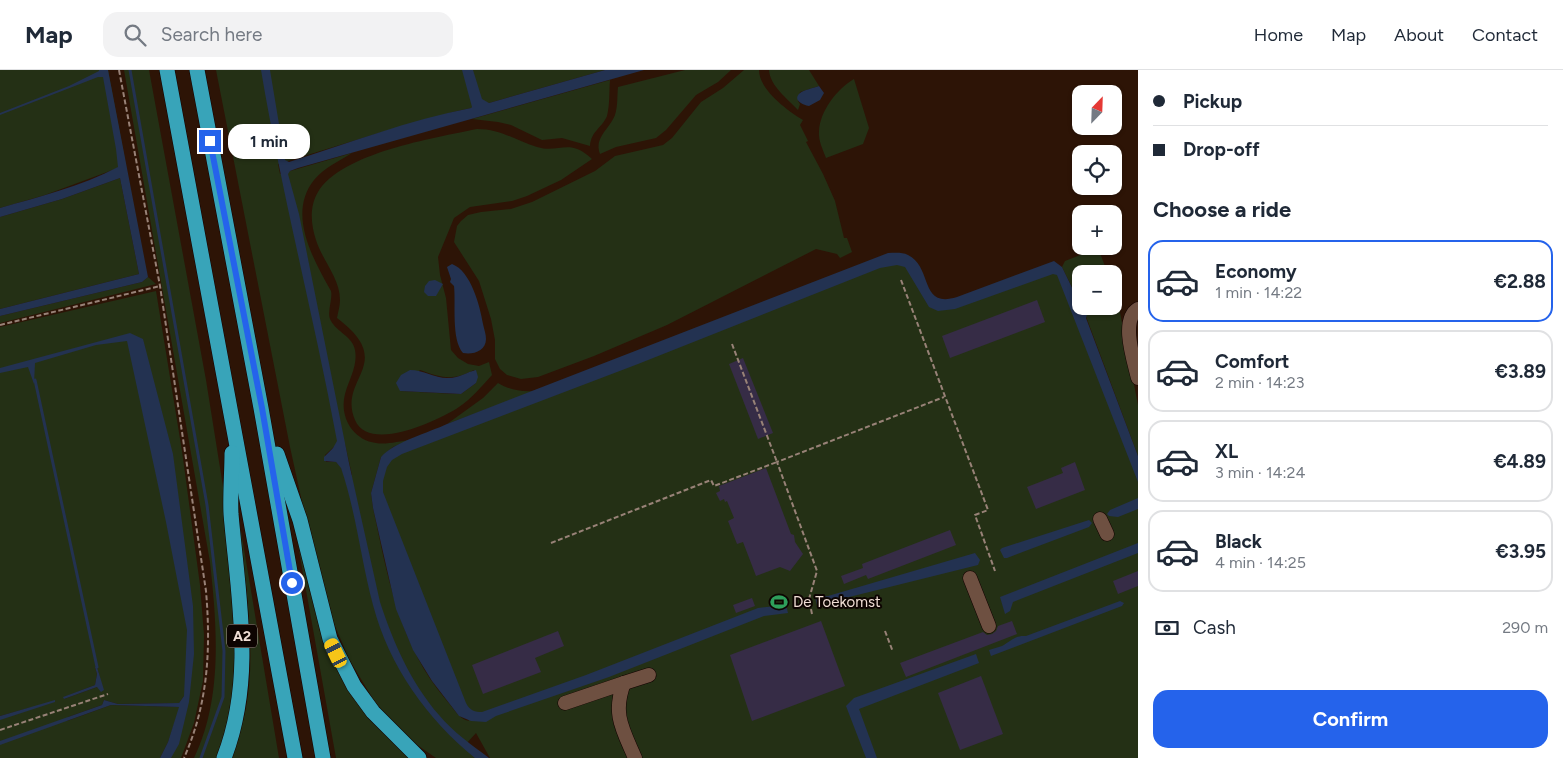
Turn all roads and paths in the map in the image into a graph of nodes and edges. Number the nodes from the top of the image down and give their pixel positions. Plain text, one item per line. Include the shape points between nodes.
1 (119, 70) edge
2 (167, 70) edge
3 (198, 70) edge
4 (902, 280) dead end
5 (160, 286) junction
6 (1138, 309) edge
7 (0, 325) edge
8 (732, 344) dead end
9 (1138, 378) edge
10 (944, 397) junction
11 (262, 408) junction
12 (232, 419) junction
13 (777, 462) junction
14 (1100, 519) dead end
15 (1107, 534) dead end
16 (551, 543) dead end
17 (996, 571) dead end
18 (970, 578) dead end
19 (812, 614) dead end
20 (989, 626) dead end
21 (885, 631) dead end
22 (893, 652) dead end
23 (649, 675) dead end
24 (624, 683) junction
25 (108, 694) dead end
26 (565, 703) dead end
27 (0, 730) edge
28 (184, 758) edge
29 (224, 758) edge
30 (295, 758) edge
31 (323, 758) edge
32 (419, 758) edge
33 (635, 758) edge

1 - 5 path
2 - 12 highway, A2
3 - 11 highway
4 - 10 path
5 - 7 path
5 - 28 path via 209,626 204,698
6 - 9 street via 1129,320 1128,330
8 - 13 path
10 - 13 path
10 - 17 path via 988,510 975,515
11 - 31 highway
11 - 32 highway via 300,520 330,639 354,686 373,712
12 - 29 highway, A2 via 231,512 243,650 240,698
12 - 30 highway, A2
13 - 16 path via 714,486 711,480
13 - 19 path via 817,571 809,599
14 - 15 street
18 - 20 street
21 - 22 path
23 - 24 street
24 - 26 street
24 - 33 street via 618,708
25 - 27 path

